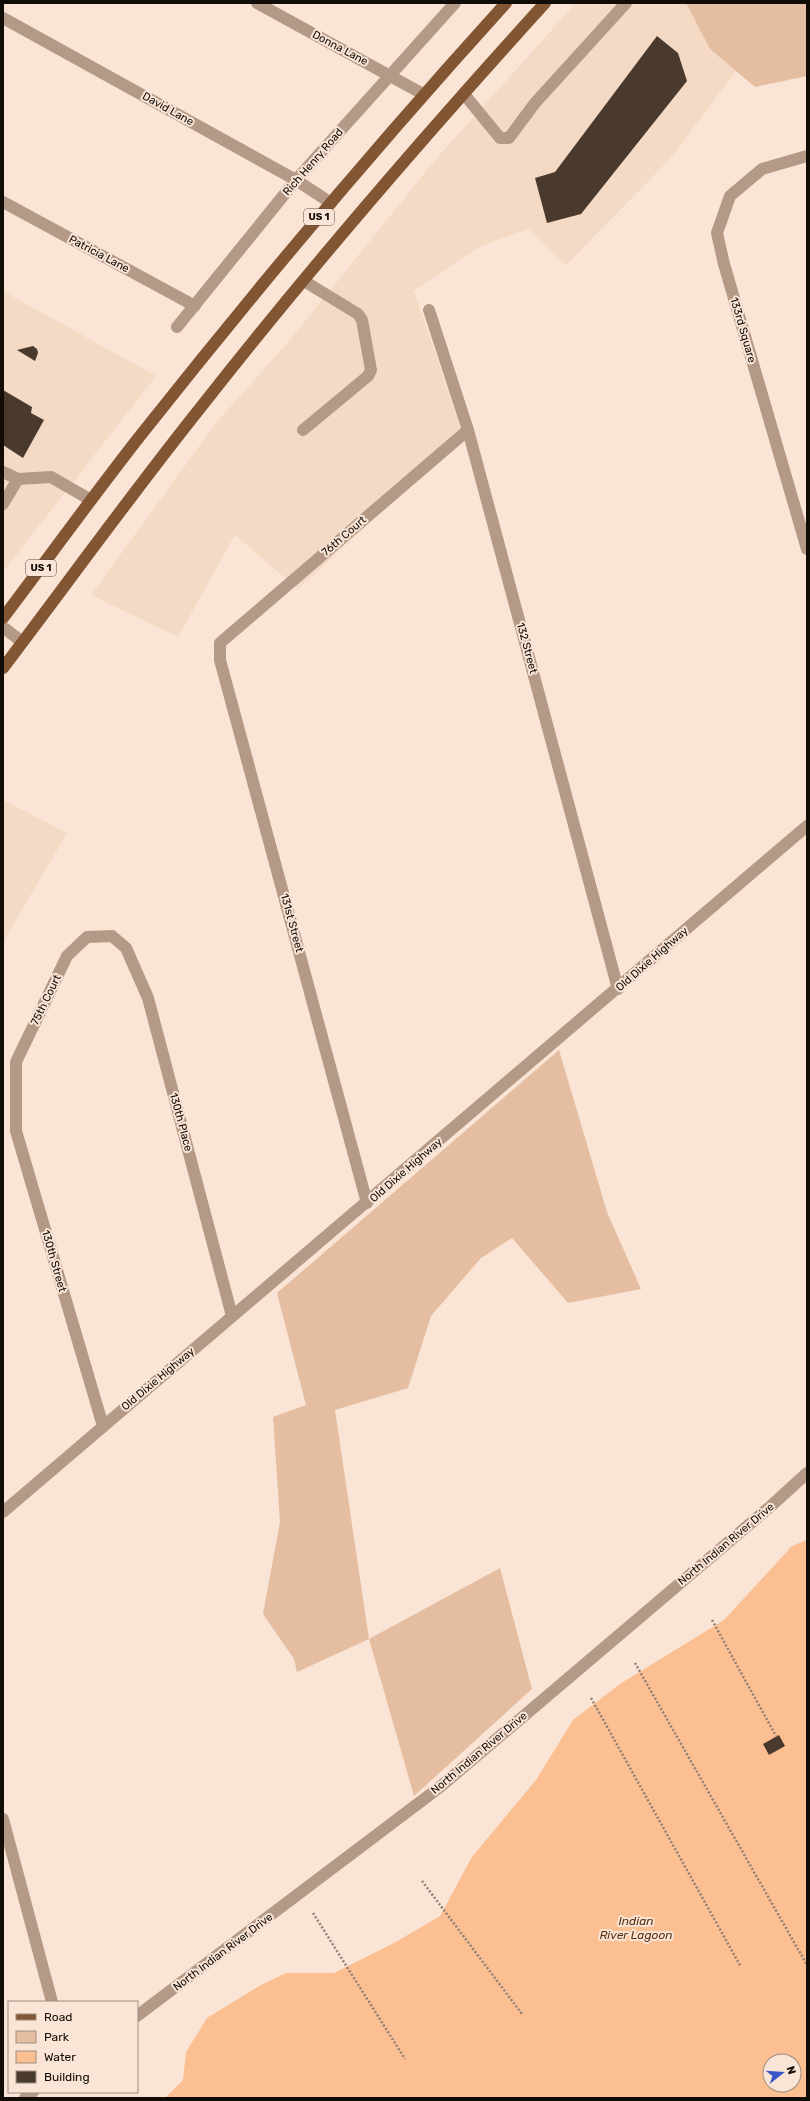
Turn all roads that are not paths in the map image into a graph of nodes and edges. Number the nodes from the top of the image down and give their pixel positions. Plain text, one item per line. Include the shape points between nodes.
1 (257, 3) edge
2 (455, 3) edge
3 (506, 3) edge
4 (545, 3) edge
5 (626, 3) edge
6 (3, 18) edge
7 (389, 74) junction
8 (423, 94) junction
9 (464, 94) junction
10 (807, 156) edge
11 (296, 180) junction
12 (3, 202) edge
13 (331, 203) junction
14 (304, 281) junction
15 (195, 306) junction
16 (429, 310) dead end
17 (177, 327) dead end
18 (302, 430) dead end
19 (468, 430) junction
20 (3, 472) edge
21 (18, 479) junction
22 (91, 500) junction
23 (3, 504) edge
24 (807, 549) edge
25 (3, 618) edge
26 (3, 627) edge
27 (22, 642) junction
28 (220, 643) joint
29 (7, 655) edge
30 (3, 668) edge
31 (807, 826) edge
32 (112, 936) joint
33 (618, 989) junction
34 (15, 1095) joint
35 (367, 1203) junction
36 (232, 1316) junction
37 (103, 1426) junction
38 (807, 1473) edge
39 (3, 1512) edge
40 (3, 1820) edge
41 (52, 2001) edge
42 (138, 2015) edge

1 - 7 street, Donna Lane
2 - 7 street, Rich Henry Road
3 - 8 main road, US 1
4 - 9 main road, US 1
5 - 9 street via 536,103 509,138 500,138
6 - 11 street, David Lane
7 - 8 street, Donna Lane
7 - 11 street, Rich Henry Road
8 - 13 main road, US 1
9 - 14 main road, US 1
10 - 24 street, 133rd Square via 762,169 730,196 717,233
11 - 13 street, David Lane
11 - 15 street, Rich Henry Road
12 - 15 street, Patricia Lane
13 - 22 main road, US 1 via 264,282
14 - 18 street via 358,314 362,320 371,370 368,376
14 - 27 main road, US 1 via 201,406
15 - 17 street, Rich Henry Road
16 - 19 street, 132 Street
19 - 28 street, 76th Court
19 - 33 street, 132 Street
20 - 21 street
21 - 22 street via 51,477
21 - 23 street
22 - 25 main road, US 1
26 - 27 street
27 - 29 main road, US 1
28 - 35 street, 131st Street via 220,660
29 - 30 main road, US 1
31 - 33 street, Old Dixie Highway
32 - 34 street, 75th Court via 87,937 67,956 16,1062
32 - 36 street, 130th Place via 126,948 148,998
33 - 35 street, Old Dixie Highway
34 - 37 street, 130th Street via 16,1131
35 - 36 street, Old Dixie Highway
36 - 37 street, Old Dixie Highway
37 - 39 street, Old Dixie Highway
38 - 42 street, North Indian River Drive via 440,1787
40 - 41 street

